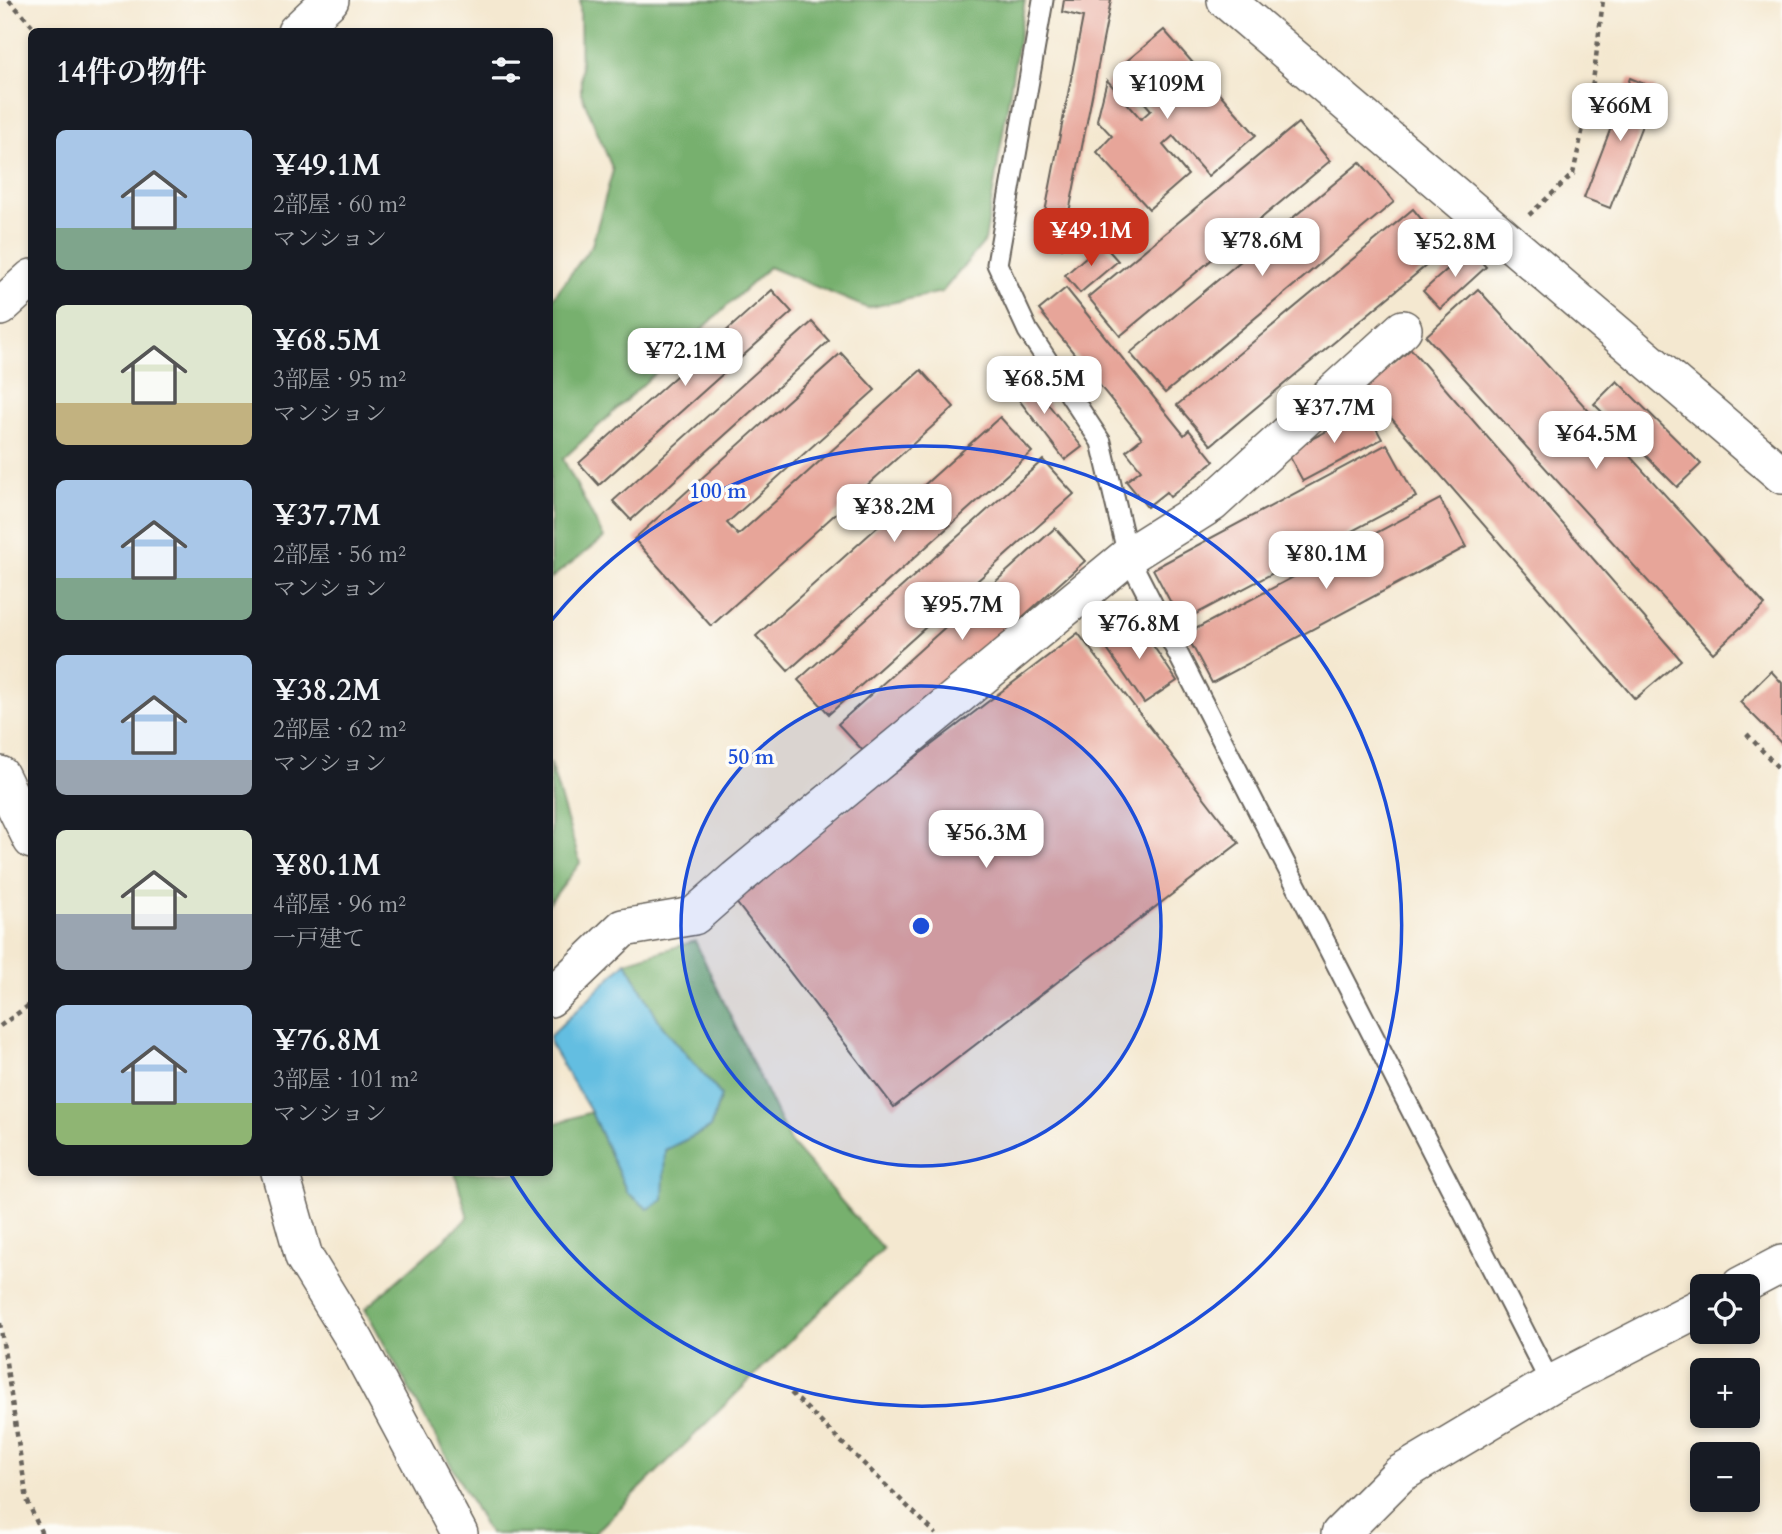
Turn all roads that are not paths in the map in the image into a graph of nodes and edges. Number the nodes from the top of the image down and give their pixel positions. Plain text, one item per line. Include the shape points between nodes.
1 (330, 0) edge
2 (1043, 0) edge
3 (1226, 0) edge
4 (300, 28) edge
5 (28, 282) edge
6 (0, 307) edge
7 (1403, 329) dead end
8 (1782, 475) edge
9 (1128, 556) junction
10 (0, 775) edge
11 (28, 832) edge
12 (553, 995) edge
13 (281, 1176) edge
14 (1782, 1264) edge
15 (1760, 1276) edge
16 (1690, 1313) edge
17 (1551, 1384) junction
18 (459, 1534) edge
19 (1340, 1534) edge

1 - 4 street
2 - 9 lane via 997,264 1028,331 1101,442
3 - 8 street
5 - 6 street
7 - 9 street via 1212,503
9 - 12 street via 694,916 622,928
9 - 17 lane
10 - 11 street
13 - 18 street via 304,1257 356,1342
14 - 15 street
16 - 17 street
17 - 19 street via 1400,1474

